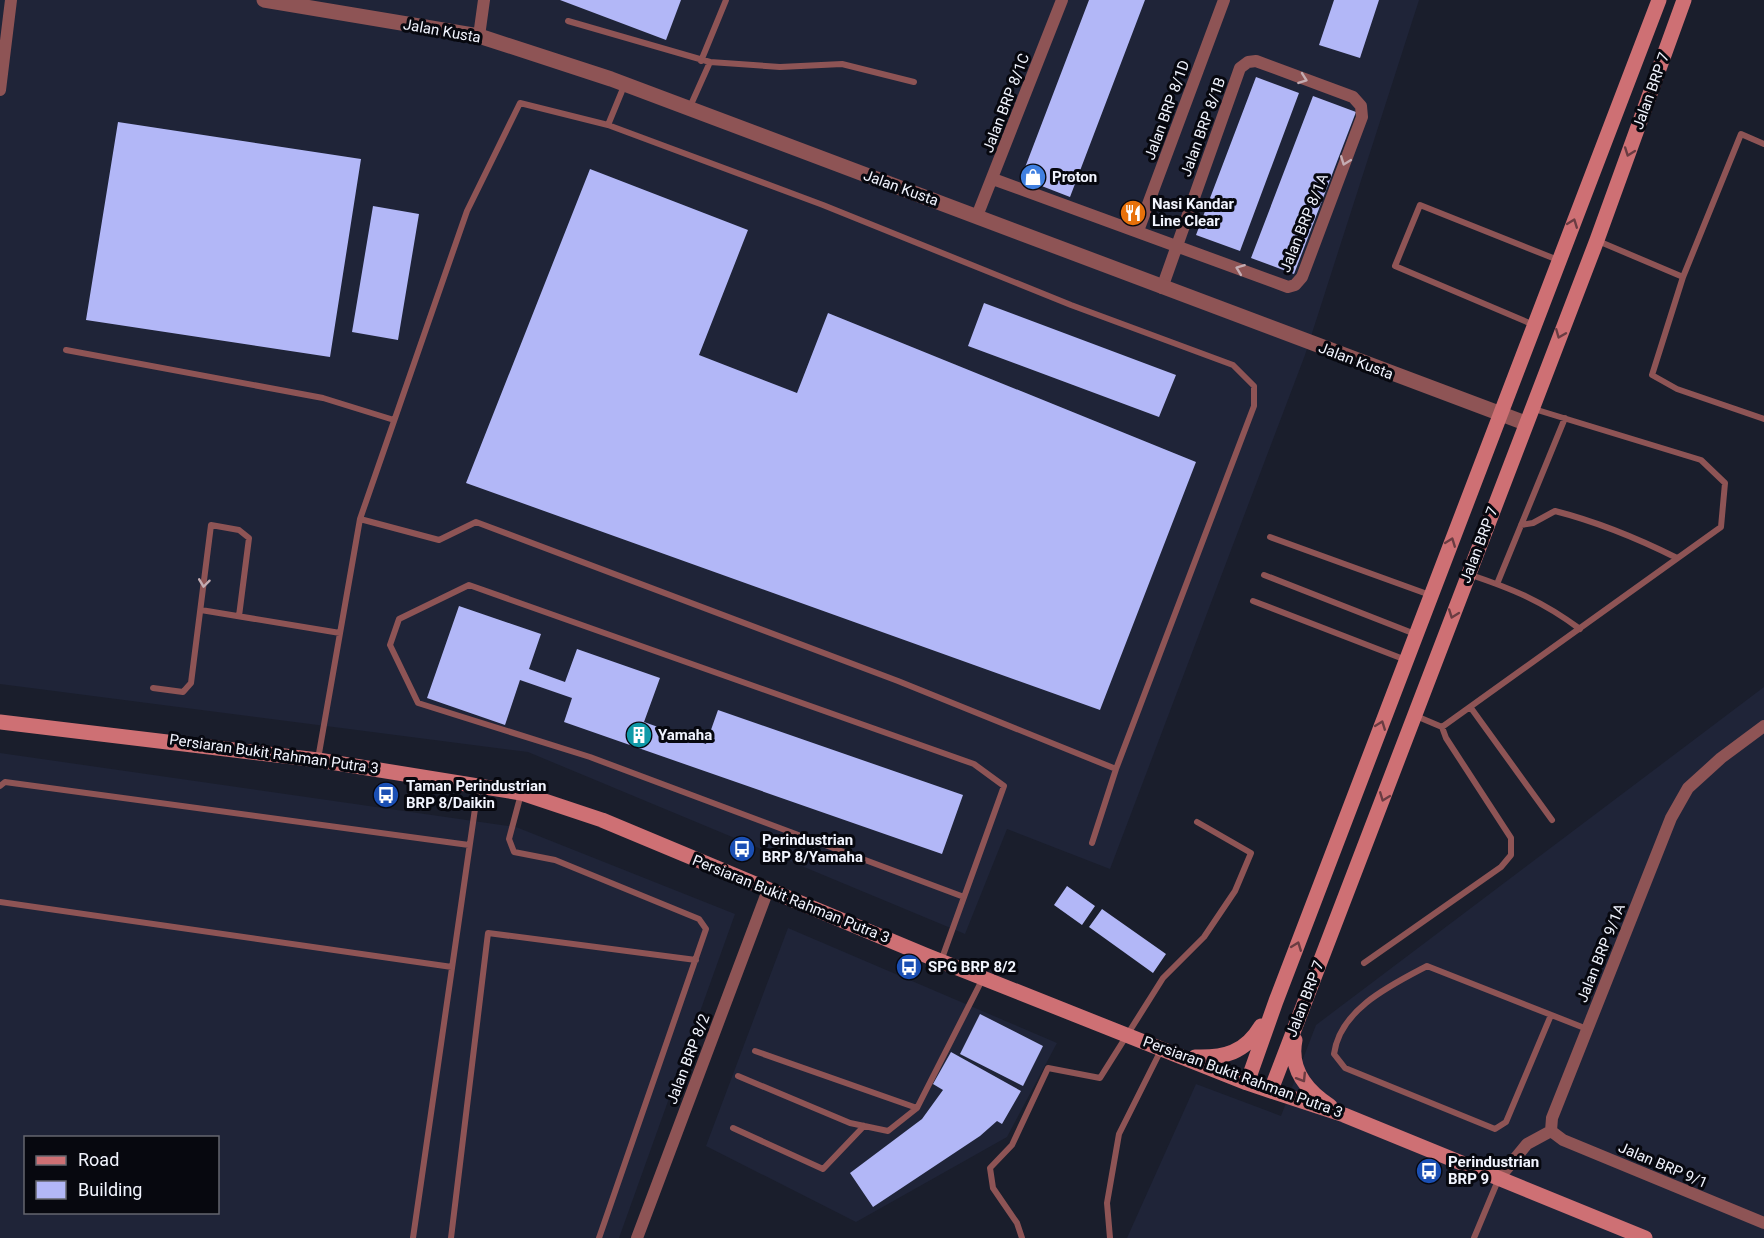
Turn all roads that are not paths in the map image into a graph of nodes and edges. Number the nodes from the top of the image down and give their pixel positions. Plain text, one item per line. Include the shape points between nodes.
1 (11, 0) edge
2 (264, 0) edge
3 (484, 0) edge
4 (726, 0) edge
5 (1062, 0) edge
6 (1224, 0) edge
7 (1659, 0) edge
8 (1684, 0) edge
9 (568, 21) dead end
10 (3, 27) edge
11 (479, 36) junction
12 (701, 61) junction
13 (710, 62) junction
14 (914, 82) dead end
15 (624, 84) junction
16 (0, 90) edge
17 (1361, 106) joint
18 (689, 109) junction
19 (608, 125) junction
20 (1764, 144) edge
21 (993, 179) junction
22 (976, 216) junction
23 (1138, 231) junction
24 (1597, 240) junction
25 (1177, 244) junction
26 (1559, 261) junction
27 (1683, 277) junction
28 (1162, 288) junction
29 (1534, 325) junction
30 (66, 350) dead end
31 (1531, 408) junction
32 (1500, 415) junction
33 (1565, 418) junction
34 (1764, 419) edge
35 (394, 420) junction
36 (1525, 423) junction
37 (360, 519) junction
38 (1521, 525) junction
39 (1270, 537) dead end
40 (1677, 558) junction
41 (1468, 574) junction
42 (1264, 575) dead end
43 (1497, 584) junction
44 (1431, 596) junction
45 (1253, 601) dead end
46 (201, 610) junction
47 (239, 616) junction
48 (1580, 629) junction
49 (340, 633) junction
50 (1416, 634) junction
51 (1406, 660) junction
52 (153, 688) dead end
53 (1472, 708) junction
54 (1416, 716) junction
55 (2, 721) edge
56 (1764, 726) edge
57 (1442, 727) junction
58 (318, 760) junction
59 (1116, 769) junction
60 (478, 784) junction
61 (0, 786) edge
62 (521, 793) junction
63 (1552, 819) dead end
64 (1197, 822) dead end
65 (1092, 843) dead end
66 (469, 845) junction
67 (768, 890) junction
68 (964, 897) junction
69 (0, 902) edge
70 (696, 960) junction
71 (941, 961) junction
72 (1364, 963) dead end
73 (452, 967) junction
74 (984, 977) junction
75 (1276, 1001) junction
76 (1304, 1002) junction
77 (1551, 1015) junction
78 (1587, 1029) junction
79 (1128, 1035) junction
80 (1162, 1048) junction
81 (755, 1051) dead end
82 (1184, 1057) junction
83 (738, 1076) dead end
84 (1247, 1083) junction
85 (1271, 1090) junction
86 (917, 1108) junction
87 (1344, 1115) junction
88 (864, 1126) junction
89 (733, 1128) dead end
90 (1551, 1131) junction
91 (1499, 1178) junction
92 (1764, 1223) edge
93 (412, 1238) edge
94 (451, 1238) edge
95 (599, 1238) edge
96 (637, 1238) edge
97 (1022, 1238) edge
98 (1110, 1238) edge
99 (1474, 1238) edge
100 (1645, 1238) edge

1 - 10 street
2 - 11 street, Jalan Kusta
3 - 11 street
4 - 12 lane
5 - 21 street, Jalan BRP 8/1C
6 - 23 street, Jalan BRP 8/1D
26 -> 7 main road, Jalan BRP 7
8 -> 24 main road, Jalan BRP 7
9 - 12 lane
10 - 16 street
11 - 15 street, Jalan Kusta
12 - 13 lane
13 - 14 lane via 780,67 842,64
13 - 18 lane
15 - 18 street, Jalan Kusta
15 - 19 lane
17 -> 25 street, Jalan BRP 8/1A via 1362,117 1302,277 1295,285 1288,287
25 -> 17 street, Jalan BRP 8/1B via 1240,68 1256,62 1353,98
18 - 22 street, Jalan Kusta
19 - 35 lane via 520,103 467,211
19 - 59 lane via 1233,365 1254,386 1254,406
20 - 27 lane via 1741,134
21 - 22 street, Jalan BRP 8/1C
21 - 23 street, Jalan BRP 8/1A
22 - 28 street, Jalan Kusta
23 - 25 street, Jalan BRP 8/1A
24 - 27 lane
24 -> 31 main road, Jalan BRP 7
25 - 28 street, Jalan BRP 8/1B
26 - 29 main road, Jalan BRP 7
26 - 29 lane via 1420,205 1395,266
27 - 34 lane via 1652,375 1677,389
28 - 32 street, Jalan Kusta
29 - 32 main road, Jalan BRP 7
30 - 35 lane via 323,398
31 - 33 lane
31 - 36 main road, Jalan BRP 7
32 - 36 street, Jalan Kusta
44 -> 32 main road, Jalan BRP 7
33 - 38 lane
33 - 40 lane via 1701,460 1725,483 1721,527
35 - 37 lane
36 - 41 main road, Jalan BRP 7
37 - 49 lane
37 - 59 lane via 439,540 476,522 898,681
38 - 40 lane via 1555,512 1630,535
38 - 43 lane
39 - 44 lane
40 - 48 lane
41 - 43 lane
41 -> 54 main road, Jalan BRP 7
42 - 50 lane
43 - 48 lane via 1549,606
44 - 50 main road, Jalan BRP 7
45 - 51 lane
46 - 47 lane
47 -> 46 lane via 249,538 239,530 211,525
46 - 52 lane via 190,687 183,692
47 - 49 lane
48 - 53 lane
49 - 58 lane
50 - 51 main road, Jalan BRP 7
75 -> 51 main road, Jalan BRP 7
53 - 57 lane
53 - 63 lane
54 - 57 lane
54 -> 76 main road, Jalan BRP 7
55 - 58 main road, Persiaran Bukit Rahman Putra 3
56 - 78 street, Jalan BRP 9/1A via 1688,788 1671,819
57 - 72 lane via 1511,838 1511,855 1501,867
58 - 60 main road, Persiaran Bukit Rahman Putra 3
59 - 65 lane
60 - 62 main road, Persiaran Bukit Rahman Putra 3
60 - 66 lane
61 - 66 lane via 5,782
62 - 67 main road, Persiaran Bukit Rahman Putra 3 via 602,820
62 - 70 lane via 510,839 514,852 555,860 699,919 706,933
64 - 79 lane via 1251,853 1229,901 1204,937 1163,978
66 - 73 lane
67 - 71 main road, Persiaran Bukit Rahman Putra 3
67 - 96 street, Jalan BRP 8/2
68 - 68 lane via 590,757 418,703 390,645 399,619 470,585 974,764 1004,786
68 - 71 lane
69 - 73 lane
70 - 94 lane via 488,933
70 - 95 lane
71 - 74 main road, Persiaran Bukit Rahman Putra 3
73 - 93 lane
74 - 79 main road, Persiaran Bukit Rahman Putra 3
74 - 86 lane
75 - 82 main road via 1253,1040 1238,1051 1217,1058
75 - 84 main road, Jalan BRP 7
76 - 85 main road, Jalan BRP 7
76 -> 87 main road via 1293,1061 1317,1097
77 - 77 lane via 1506,1122 1495,1129 1345,1068 1334,1054 1335,1042 1351,1017 1427,966
77 - 78 lane
78 - 90 street, Jalan BRP 9/1A via 1552,1118
79 - 80 main road, Persiaran Bukit Rahman Putra 3
79 - 97 lane via 1100,1078 1048,1068 1012,1145 990,1168 993,1188 1017,1223
80 - 82 main road, Persiaran Bukit Rahman Putra 3
80 - 98 lane via 1119,1134 1107,1203
81 - 86 lane
82 - 84 main road, Persiaran Bukit Rahman Putra 3
83 - 88 lane
84 - 85 main road, Persiaran Bukit Rahman Putra 3
85 - 87 main road, Persiaran Bukit Rahman Putra 3
86 - 88 lane via 888,1131
87 - 91 main road, Persiaran Bukit Rahman Putra 3
88 - 89 lane via 823,1169
90 - 91 street via 1527,1144
90 - 92 street, Jalan BRP 9/1 via 1563,1140
91 - 99 lane
91 - 100 main road, Persiaran Bukit Rahman Putra 3

